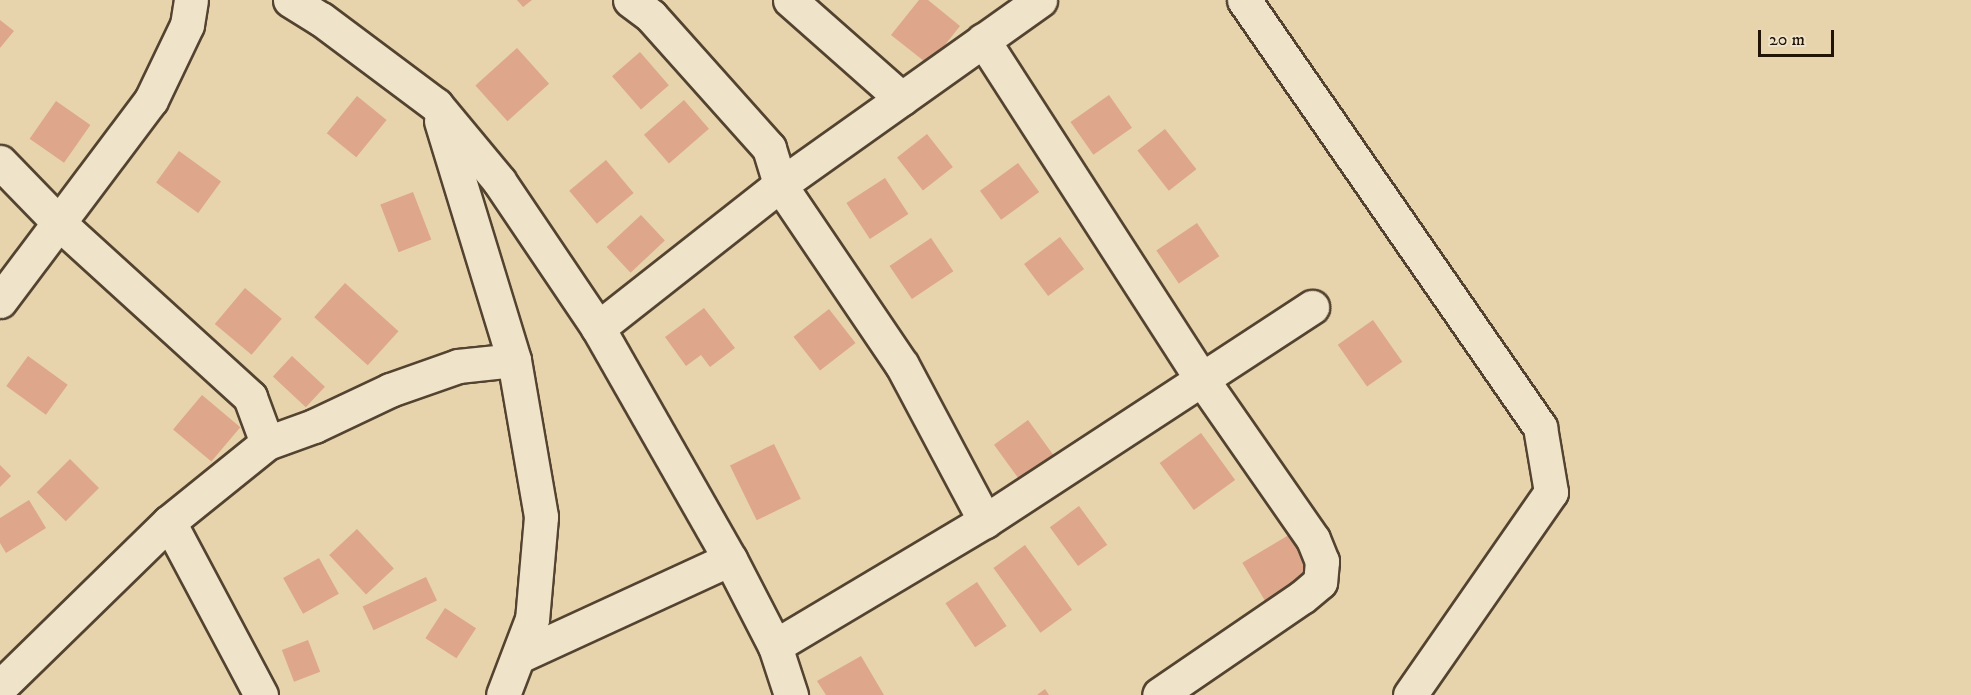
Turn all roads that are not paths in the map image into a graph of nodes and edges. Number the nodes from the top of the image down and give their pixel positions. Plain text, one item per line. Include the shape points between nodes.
1 (191, 0) edge
2 (290, 0) edge
3 (630, 0) edge
4 (790, 0) edge
5 (1040, 0) edge
6 (1244, 0) edge
7 (983, 40) junction
8 (902, 99) junction
9 (436, 105) junction
10 (0, 162) edge
11 (780, 185) junction
12 (60, 224) junction
13 (0, 301) edge
14 (1312, 307) dead end
15 (598, 328) junction
16 (514, 360) junction
17 (1201, 378) junction
18 (267, 443) junction
19 (985, 521) junction
20 (169, 522) junction
21 (730, 559) junction
22 (774, 646) junction
23 (519, 656) junction
24 (0, 687) edge
25 (261, 695) edge
26 (503, 695) edge
27 (791, 695) edge
28 (1159, 695) edge
29 (1410, 695) edge

1 - 12 street via 187,25 151,100
2 - 9 street
3 - 11 street via 651,16 769,148
4 - 8 street
5 - 7 street
6 - 29 street via 1540,427 1551,492
7 - 8 street
7 - 17 street
8 - 11 street
9 - 15 street via 499,181
9 - 16 street
10 - 12 street
11 - 15 street
11 - 19 street via 902,365
12 - 13 street
12 - 18 street via 250,397
14 - 17 street
15 - 21 street
16 - 18 street via 458,366 390,390
16 - 23 street via 542,517 532,619
17 - 19 street
17 - 28 street via 1312,539 1322,561 1320,582
18 - 20 street
19 - 22 street
20 - 24 street
20 - 25 street
21 - 22 street
21 - 23 street
22 - 27 street
23 - 26 street

